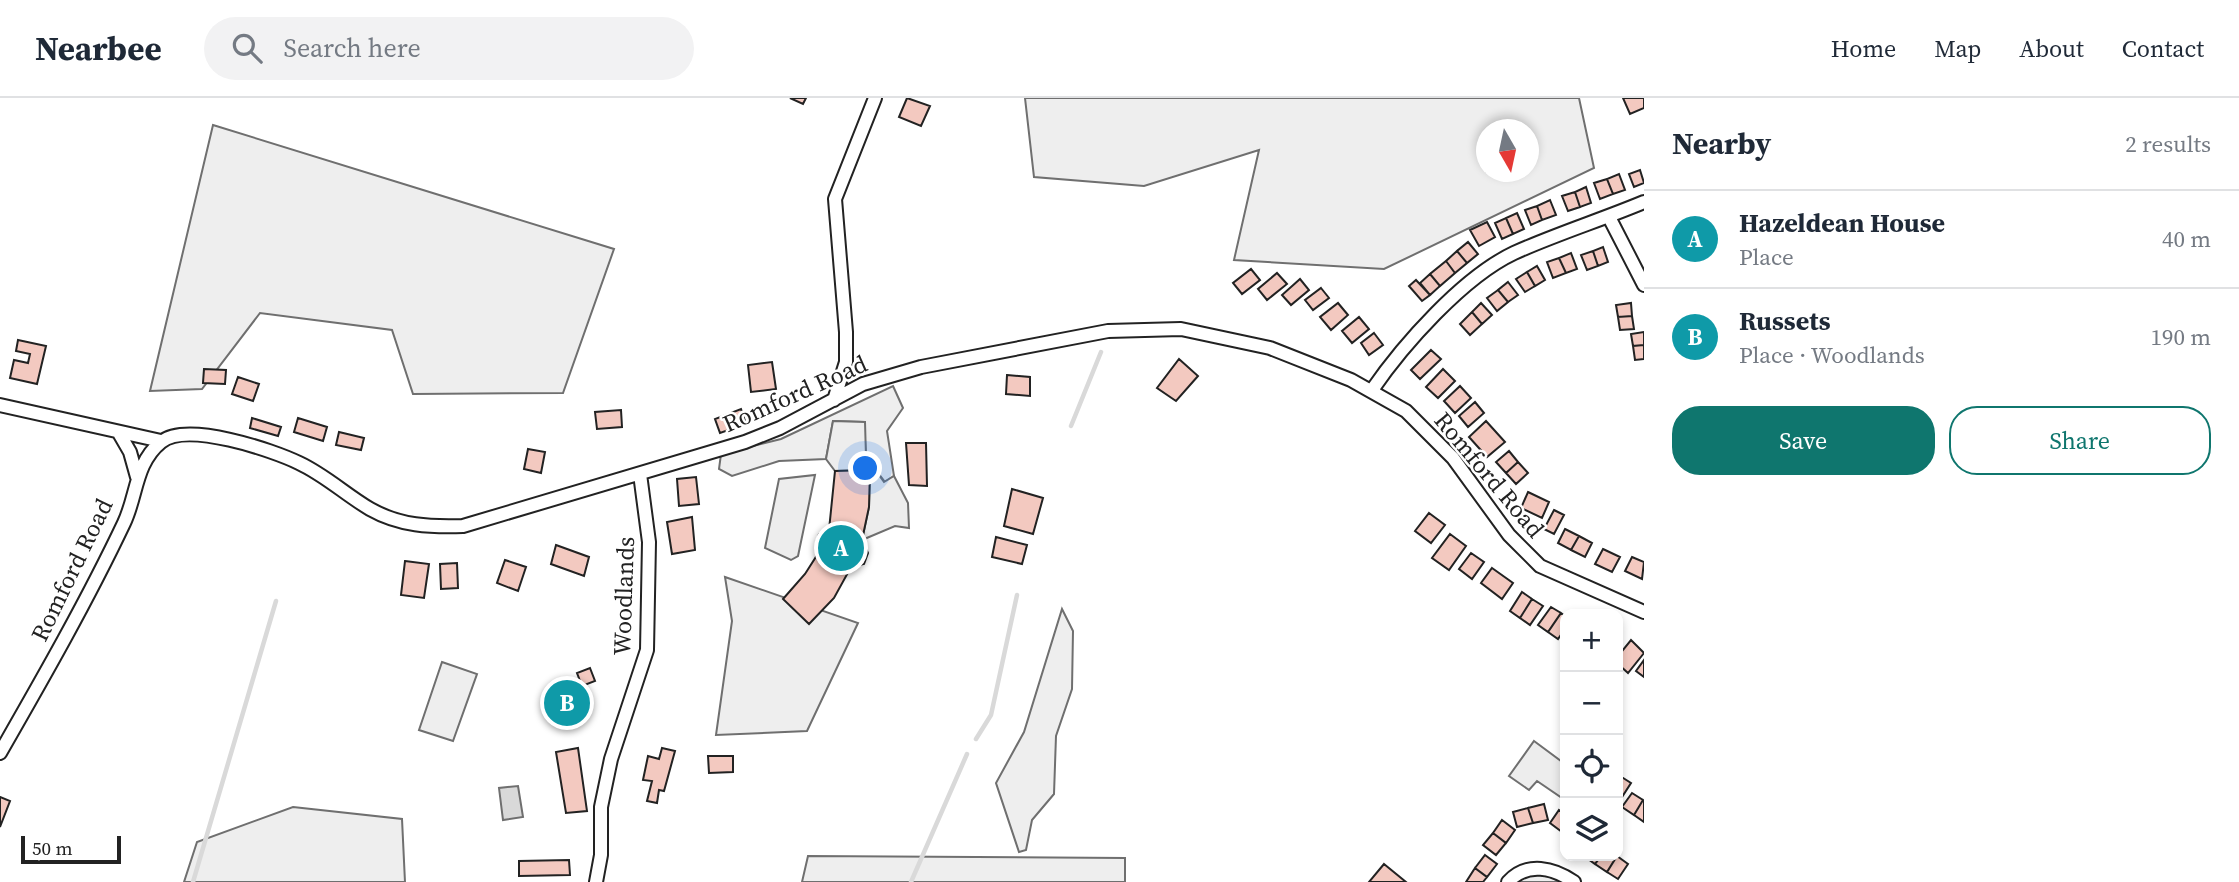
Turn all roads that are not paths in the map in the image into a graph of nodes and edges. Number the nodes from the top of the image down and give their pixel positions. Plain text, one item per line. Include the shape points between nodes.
1 (875, 98) edge
2 (1644, 202) edge
3 (1609, 217) junction
4 (1644, 285) edge
5 (1372, 390) junction
6 (834, 400) junction
7 (0, 405) edge
8 (119, 433) junction
9 (161, 441) junction
10 (640, 474) junction
11 (137, 477) junction
12 (1644, 612) edge
13 (0, 753) edge
14 (596, 882) edge
15 (1508, 882) edge
16 (1574, 882) edge

1 - 6 street via 835,199 846,362
2 - 3 street
3 - 4 street
3 - 5 street via 1511,254 1474,280 1401,349
5 - 6 street, Romford Road via 1270,348 1181,329 1108,331 921,367 863,384
5 - 12 street, Romford Road via 1435,437 1509,535 1540,566
6 - 10 street, Romford Road via 745,442
7 - 8 street
8 - 9 street
8 - 11 street
9 - 10 street, Romford Road via 212,435 276,452 308,467 370,509 407,524 432,527 463,526
9 - 11 street, Romford Road
10 - 14 street, Woodlands via 649,542 647,650 611,759 601,807
11 - 13 street, Romford Road via 126,520
15 - 16 street via 1540,867 1558,870

